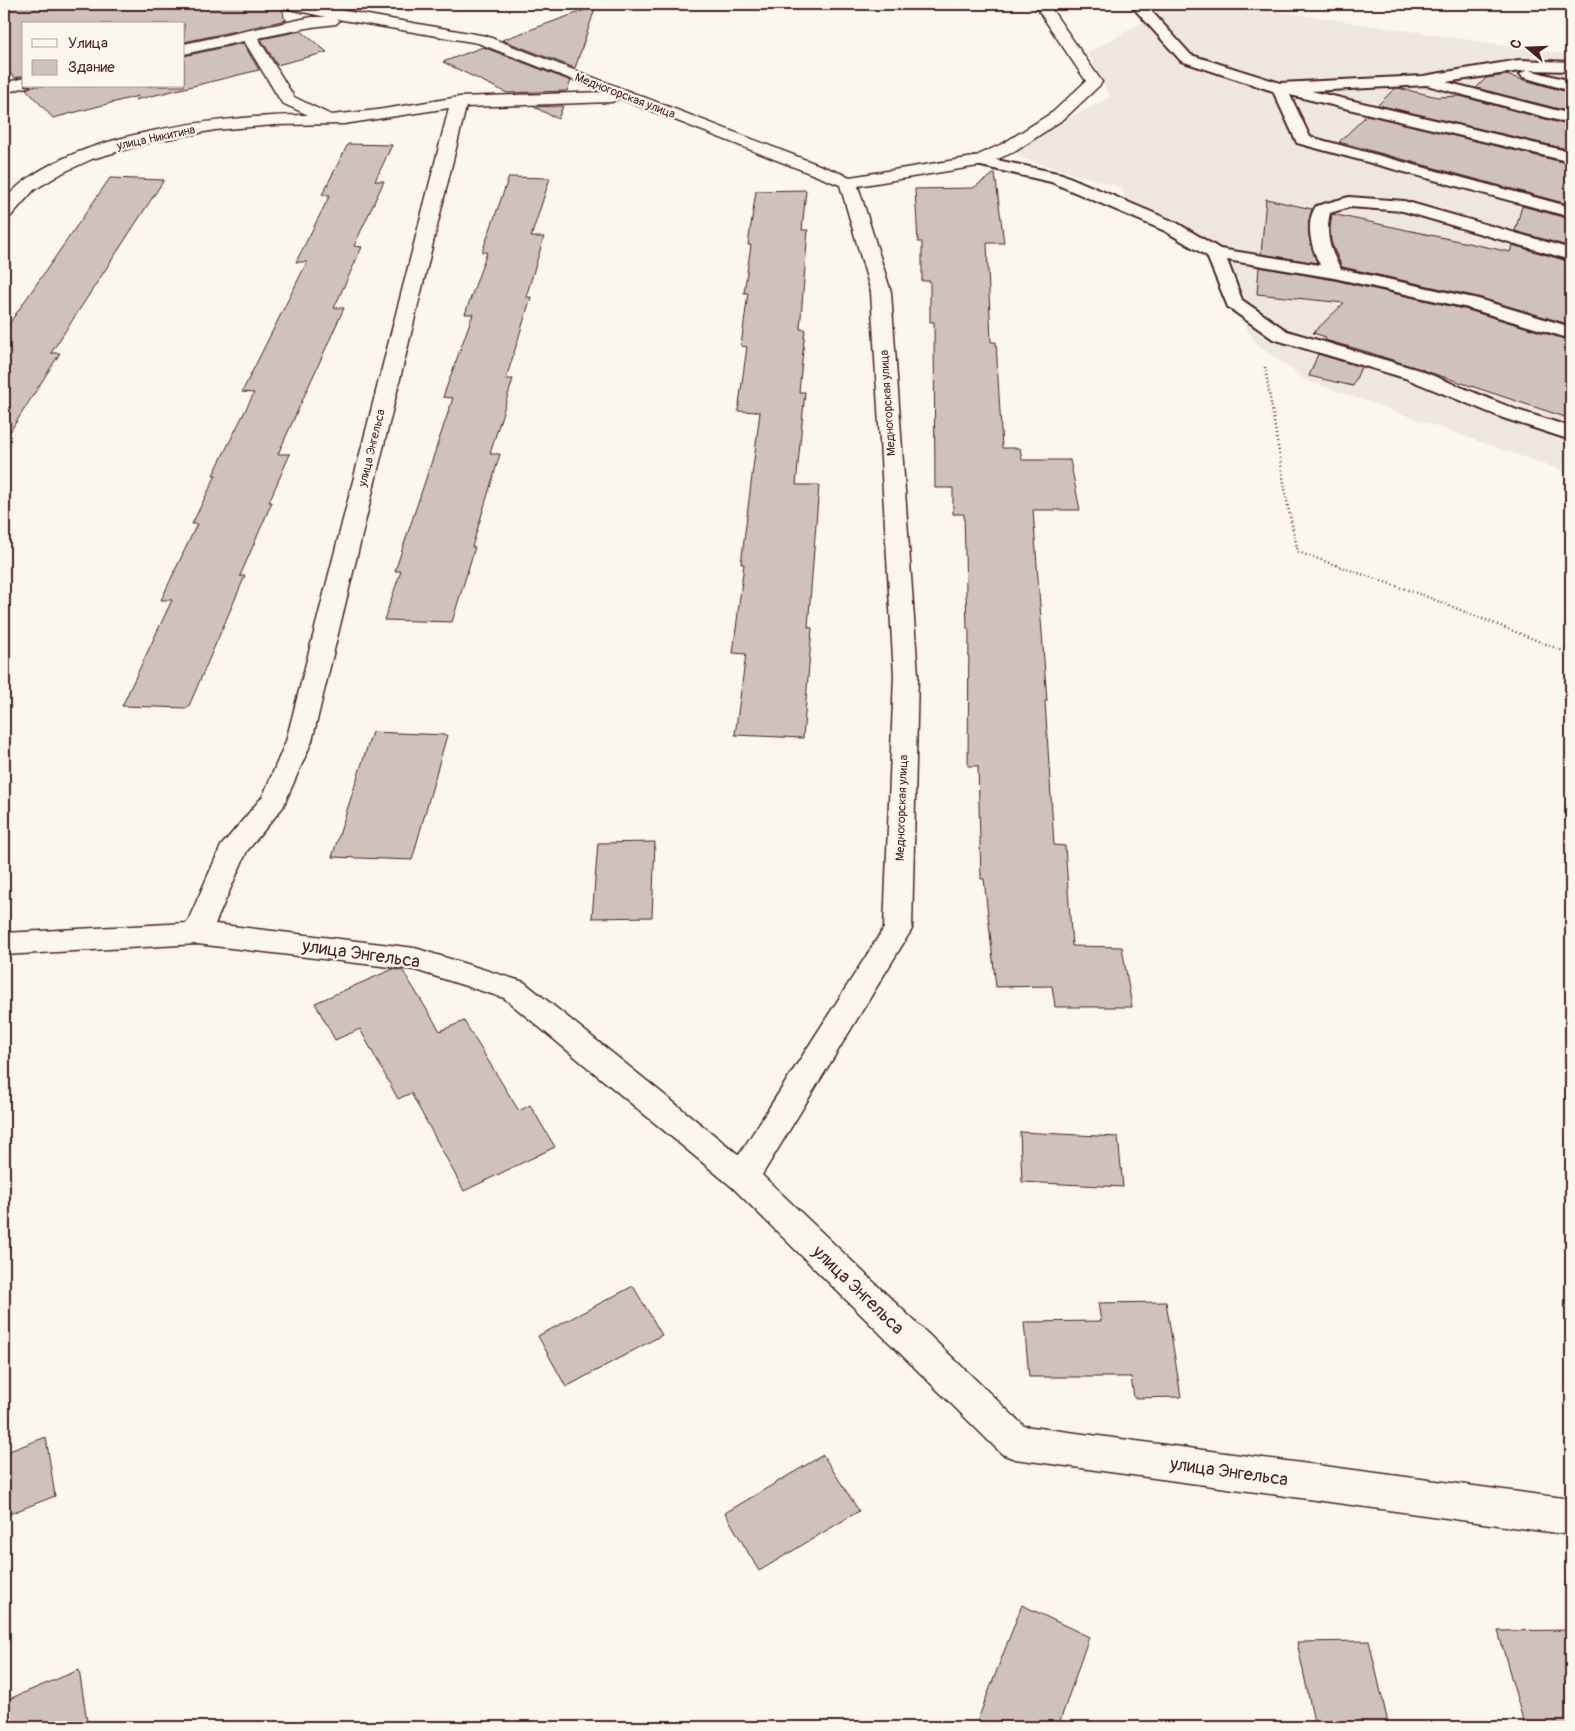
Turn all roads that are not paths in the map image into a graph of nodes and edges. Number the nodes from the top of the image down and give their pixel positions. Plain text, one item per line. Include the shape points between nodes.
1 (285, 4) edge
2 (1041, 4) edge
3 (1137, 4) edge
4 (370, 21) junction
5 (248, 35) junction
6 (185, 49) edge
7 (1571, 66) edge
8 (1503, 68) junction
9 (1422, 81) junction
10 (22, 84) edge
11 (1571, 86) edge
12 (4, 88) edge
13 (1279, 88) junction
14 (624, 96) junction
15 (460, 102) junction
16 (1571, 119) edge
17 (330, 120) junction
18 (1571, 157) edge
19 (978, 162) junction
20 (848, 182) junction
21 (1571, 212) edge
22 (4, 213) edge
23 (1215, 253) junction
24 (1571, 254) edge
25 (1334, 273) junction
26 (1571, 333) edge
27 (1571, 434) edge
28 (197, 933) junction
29 (4, 944) edge
30 (743, 1178) junction
31 (1571, 1517) edge

1 - 4 street, Медногорская улица
2 - 19 street via 1094,82 1059,114 1010,147
3 - 13 lane via 1186,58
4 - 5 street via 312,22
4 - 14 street, Медногорская улица via 481,39
5 - 6 street
5 - 17 street via 288,100
7 - 8 lane via 1519,65
8 - 9 lane
8 - 11 lane
9 - 13 lane
9 - 16 lane
10 - 12 street
13 - 18 lane
13 - 21 lane via 1303,140
14 - 15 street
14 - 20 street, Медногорская улица
15 - 17 street, улица Никитина
15 - 28 street, улица Энгельса via 299,741 274,800 236,846
17 - 22 street, улица Никитина via 274,120 216,126 122,144 56,168 31,184
19 - 20 street
19 - 23 lane via 1056,178 1171,227
20 - 30 street, Медногорская улица via 880,292 882,312 906,675 898,929
23 - 25 lane
23 - 27 lane via 1234,303 1280,335 1412,374 1510,414
24 - 25 lane via 1404,206 1349,202 1322,210 1318,227 1324,257
25 - 26 lane via 1472,303
28 - 29 street, улица Энгельса
28 - 30 street, улица Энгельса via 415,959 514,990
30 - 31 street, улица Энгельса via 1015,1442

